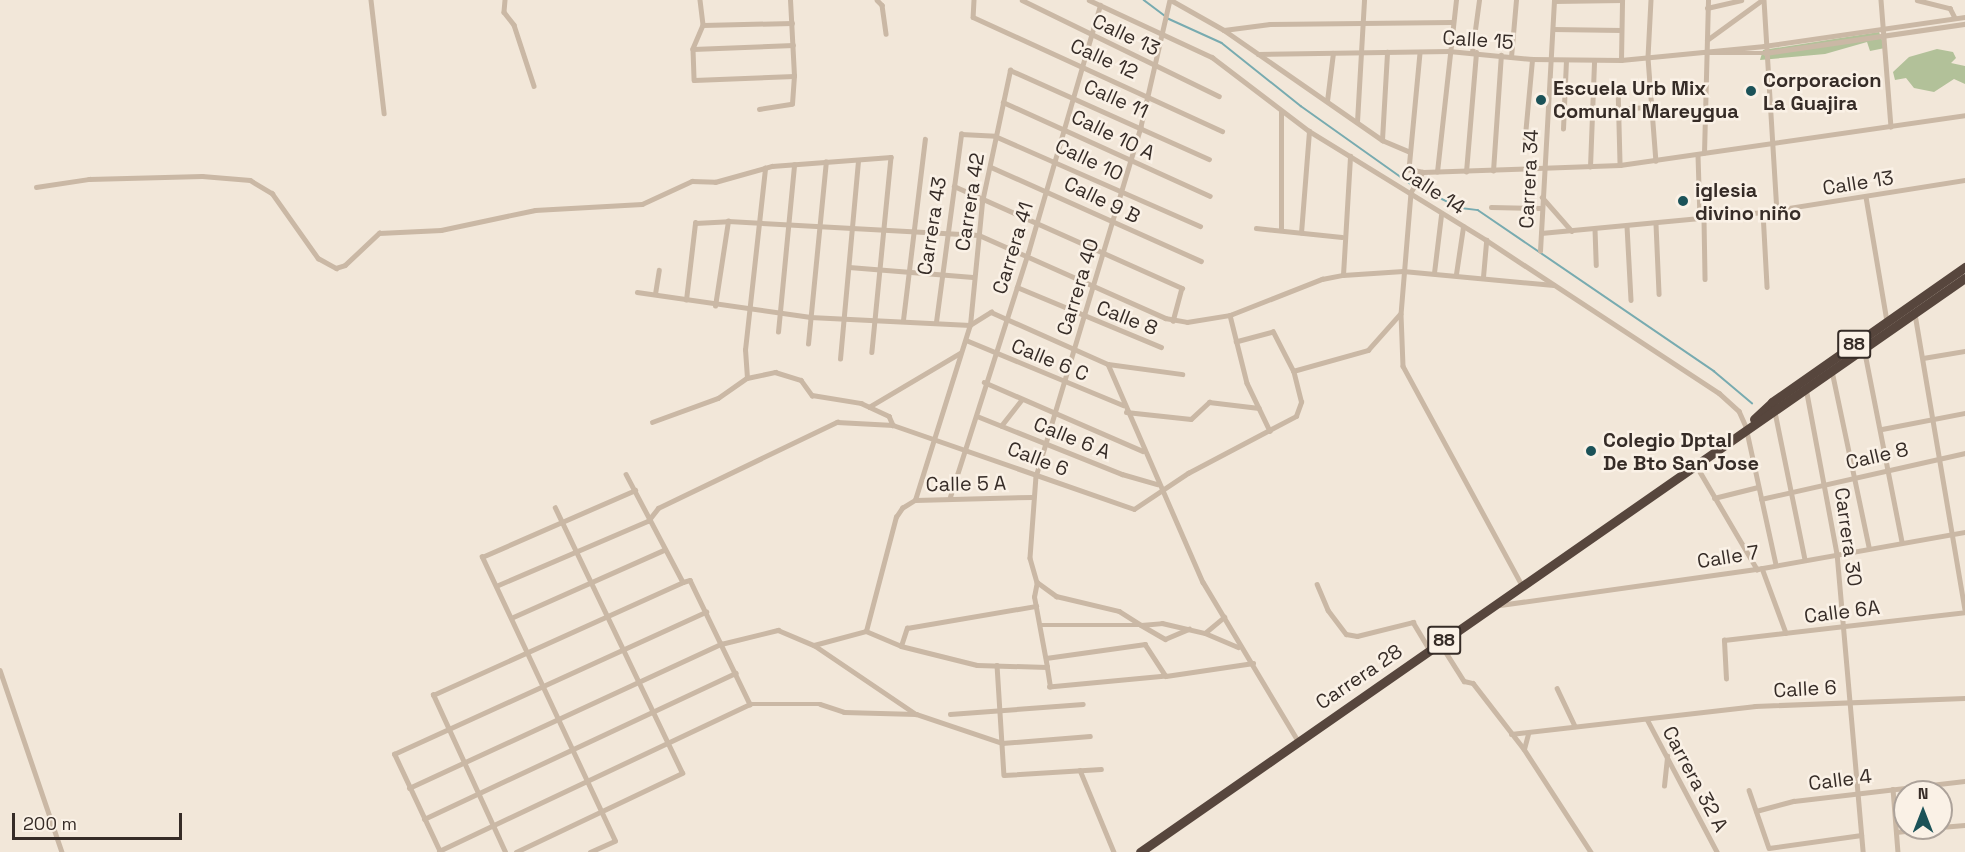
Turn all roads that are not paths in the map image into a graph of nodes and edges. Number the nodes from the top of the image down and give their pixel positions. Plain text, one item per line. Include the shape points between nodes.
1 (371, 0) edge
2 (505, 0) edge
3 (700, 0) edge
4 (790, 0) edge
5 (877, 0) edge
6 (974, 0) edge
7 (1022, 0) edge
8 (1089, 0) edge
9 (1171, 0) edge
10 (1364, 0) edge
11 (1456, 0) edge
12 (1479, 0) edge
13 (1516, 0) edge
14 (1554, 0) edge
15 (1622, 0) edge
16 (1651, 0) edge
17 (1708, 0) edge
18 (1741, 0) edge
19 (1751, 0) edge
20 (1762, 0) edge
21 (1881, 0) edge
22 (1917, 0) edge
23 (1100, 5) junction
24 (1707, 8) junction
25 (1965, 16) edge
26 (1955, 18) junction
27 (1364, 22) junction
28 (1452, 22) junction
29 (792, 23) junction
30 (1965, 24) edge
31 (703, 26) junction
32 (1553, 29) junction
33 (1881, 29) junction
34 (1224, 30) junction
35 (1621, 30) junction
36 (1166, 33) junction
37 (886, 34) dead end
38 (1091, 34) junction
39 (1882, 36) junction
40 (1707, 40) junction
41 (793, 45) junction
42 (1764, 46) junction
43 (693, 49) junction
44 (1449, 51) junction
45 (1706, 51) junction
46 (1387, 52) junction
47 (1474, 52) junction
48 (1333, 53) junction
49 (1363, 53) junction
50 (1420, 53) junction
51 (1764, 53) junction
52 (1258, 54) junction
53 (1501, 56) junction
54 (1511, 57) junction
55 (1648, 58) junction
56 (1532, 59) junction
57 (1551, 60) junction
58 (1594, 60) junction
59 (1621, 60) junction
60 (1566, 61) junction
61 (1083, 65) junction
62 (1158, 67) junction
63 (1010, 70) joint
64 (794, 76) junction
65 (534, 86) dead end
66 (1618, 86) dead end
67 (1072, 96) junction
68 (1149, 96) junction
69 (1219, 96) dead end
70 (1327, 101) junction
71 (1003, 102) junction
72 (1650, 107) junction
73 (759, 109) dead end
74 (1619, 110) junction
75 (1281, 112) junction
76 (384, 113) dead end
77 (1965, 115) edge
78 (1357, 122) junction
79 (1063, 127) junction
80 (1141, 127) junction
81 (1891, 127) junction
82 (1563, 129) dead end
83 (1222, 131) dead end
84 (1309, 131) junction
85 (961, 134) joint
86 (995, 136) junction
87 (925, 139) dead end
88 (1382, 140) junction
89 (1771, 141) junction
90 (1524, 146) dead end
91 (1410, 152) junction
92 (1701, 154) junction
93 (1350, 156) junction
94 (1209, 159) dead end
95 (1054, 160) junction
96 (1131, 160) junction
97 (858, 161) junction
98 (1656, 161) junction
99 (826, 162) junction
100 (794, 165) junction
101 (1620, 165) junction
102 (991, 166) junction
103 (1590, 167) junction
104 (765, 168) junction
105 (1543, 170) junction
106 (1493, 171) junction
107 (1423, 172) junction
108 (1437, 172) junction
109 (1466, 172) junction
110 (1965, 180) edge
111 (954, 186) junction
112 (36, 187) dead end
113 (1046, 190) junction
114 (1412, 191) junction
115 (1122, 192) junction
116 (1210, 196) dead end
117 (1542, 196) junction
118 (1866, 197) junction
119 (982, 202) junction
120 (1491, 207) dead end
121 (1542, 208) junction
122 (1777, 210) junction
123 (1763, 212) junction
124 (1441, 215) junction
125 (1702, 219) junction
126 (728, 221) junction
127 (762, 222) junction
128 (1037, 222) junction
129 (791, 223) junction
130 (822, 224) junction
131 (1113, 224) junction
132 (1656, 224) junction
133 (853, 226) junction
134 (1200, 226) dead end
135 (1626, 226) junction
136 (884, 227) junction
137 (1463, 227) junction
138 (1256, 228) dead end
139 (915, 229) junction
140 (1595, 229) junction
141 (1281, 230) junction
142 (946, 231) junction
143 (1572, 231) junction
144 (1301, 233) junction
145 (1541, 233) junction
146 (979, 235) junction
147 (1342, 237) junction
148 (1486, 240) junction
149 (1540, 251) dead end
150 (1105, 252) junction
151 (1028, 254) junction
152 (1201, 261) dead end
153 (1596, 265) dead end
154 (849, 267) junction
155 (1965, 267) edge
156 (879, 268) junction
157 (659, 270) dead end
158 (907, 270) junction
159 (1403, 271) junction
160 (939, 273) junction
161 (1434, 273) junction
162 (1456, 274) junction
163 (1343, 275) junction
164 (973, 277) junction
165 (1483, 277) junction
166 (1965, 278) edge
167 (1706, 279) dead end
168 (1097, 285) junction
169 (1553, 285) junction
170 (1017, 287) junction
171 (1767, 287) dead end
172 (637, 292) dead end
173 (655, 294) junction
174 (1659, 294) dead end
175 (686, 300) junction
176 (1631, 300) dead end
177 (1914, 302) junction
178 (715, 306) junction
179 (749, 311) junction
180 (1915, 313) junction
181 (779, 314) junction
182 (1401, 314) junction
183 (1230, 315) junction
184 (810, 317) junction
185 (844, 318) junction
186 (874, 319) junction
187 (1086, 319) junction
188 (903, 320) junction
189 (1006, 321) junction
190 (1173, 321) junction
191 (1887, 321) junction
192 (936, 322) junction
193 (970, 325) junction
194 (777, 332) dead end
195 (966, 340) junction
196 (1236, 342) junction
197 (1863, 343) junction
198 (808, 344) dead end
199 (1161, 347) dead end
200 (1076, 348) junction
201 (1965, 351) edge
202 (872, 352) dead end
203 (960, 353) junction
204 (995, 353) junction
205 (1923, 358) junction
206 (840, 359) dead end
207 (1108, 364) junction
208 (1832, 370) junction
209 (1293, 371) junction
210 (1182, 374) dead end
211 (747, 378) junction
212 (984, 382) junction
213 (1065, 382) junction
214 (1805, 384) junction
215 (1021, 400) junction
216 (1123, 405) junction
217 (1773, 406) junction
218 (869, 407) junction
219 (1259, 408) junction
220 (1126, 412) junction
221 (1056, 413) junction
222 (1965, 413) edge
223 (977, 416) junction
224 (1933, 418) junction
225 (652, 422) dead end
226 (893, 425) junction
227 (1001, 426) junction
228 (1746, 427) junction
229 (1882, 429) junction
230 (1270, 431) junction
231 (932, 436) junction
232 (1046, 445) junction
233 (965, 446) junction
234 (1143, 451) junction
235 (1965, 453) edge
236 (1941, 458) junction
237 (1695, 463) junction
238 (1890, 467) junction
239 (626, 474) dead end
240 (1855, 475) junction
241 (1036, 476) junction
242 (1158, 484) junction
243 (1825, 484) junction
244 (1758, 486) junction
245 (635, 490) junction
246 (1161, 492) junction
247 (1791, 492) junction
248 (950, 497) junction
249 (1032, 498) junction
250 (1714, 498) junction
251 (1761, 499) junction
252 (915, 500) junction
253 (555, 508) dead end
254 (648, 521) junction
255 (562, 522) junction
256 (1965, 532) edge
257 (1954, 534) junction
258 (1902, 542) junction
259 (1869, 547) junction
260 (664, 550) junction
261 (576, 552) junction
262 (1838, 553) junction
263 (1805, 559) junction
264 (1776, 565) junction
265 (1759, 568) junction
266 (683, 582) junction
267 (1037, 582) junction
268 (591, 583) junction
269 (1317, 584) dead end
270 (496, 586) junction
271 (1523, 587) junction
272 (1036, 606) junction
273 (1494, 606) junction
274 (1965, 610) edge
275 (706, 612) junction
276 (607, 616) junction
277 (1224, 617) junction
278 (511, 618) junction
279 (1040, 625) junction
280 (1141, 625) junction
281 (1844, 627) junction
282 (1189, 629) junction
283 (866, 631) junction
284 (1205, 633) junction
285 (1786, 633) junction
286 (1440, 643) junction
287 (721, 644) junction
288 (814, 645) junction
289 (901, 646) junction
290 (1238, 647) junction
291 (622, 648) junction
292 (1430, 650) junction
293 (527, 652) junction
294 (1046, 658) junction
295 (1253, 663) junction
296 (997, 665) junction
297 (1047, 667) junction
298 (0, 670) edge
299 (736, 673) junction
300 (1166, 676) junction
301 (1726, 679) dead end
302 (639, 682) junction
303 (543, 687) junction
304 (1557, 688) dead end
305 (1965, 698) edge
306 (1851, 702) junction
307 (750, 704) junction
308 (1083, 704) dead end
309 (999, 711) junction
310 (653, 712) junction
311 (916, 714) junction
312 (950, 714) dead end
313 (558, 719) junction
314 (1647, 719) junction
315 (1575, 726) junction
316 (448, 730) junction
317 (1511, 734) junction
318 (1528, 734) junction
319 (1090, 736) dead end
320 (1298, 741) junction
321 (668, 743) junction
322 (1002, 743) junction
323 (1524, 749) junction
324 (572, 750) junction
325 (1667, 756) junction
326 (464, 763) junction
327 (1101, 769) dead end
328 (1080, 770) junction
329 (587, 781) junction
330 (1664, 786) dead end
331 (409, 788) junction
332 (1893, 789) edge
333 (1749, 790) dead end
334 (478, 794) junction
335 (1857, 794) junction
336 (601, 811) junction
337 (1756, 811) junction
338 (424, 819) junction
339 (493, 826) junction
340 (1861, 835) junction
341 (439, 851) edge
342 (62, 852) edge
343 (505, 852) edge
344 (516, 852) edge
345 (590, 852) edge
346 (1114, 852) edge
347 (1140, 852) edge
348 (1591, 852) edge
349 (1717, 852) edge
350 (1863, 852) edge

1 - 76 street
2 - 65 street via 504,12 514,26
3 - 31 street
4 - 29 street
5 - 37 street via 882,5
6 - 61 street, Calle 12 via 973,17
7 - 38 street, Calle 13
8 - 23 street, Calle 14
9 - 34 street
9 - 36 street, Carrera 40
10 - 27 street
11 - 28 street
12 - 47 street
13 - 54 street
14 - 15 street
14 - 32 street, Carrera 34
15 - 35 street
16 - 55 street
17 - 24 street
18 - 24 street
19 - 20 street
20 - 40 street
20 - 42 street
21 - 33 street
22 - 26 street via 1950,8
23 - 36 street, Calle 14
23 - 38 street, Carrera 41
24 - 40 street
25 - 26 street, Calle 15
26 - 33 street, Calle 15
27 - 28 street
27 - 34 street via 1261,24
27 - 49 street
28 - 44 street
29 - 31 street
29 - 41 street
30 - 39 street, Calle 15
31 - 43 street
32 - 35 street
32 - 57 street, Carrera 34
33 - 39 street
33 - 42 street, Calle 15
34 - 52 street
35 - 59 street
36 - 62 street, Carrera 40
36 - 75 street, Calle 14 via 1212,57
38 - 61 street, Carrera 41
38 - 62 street, Calle 13
39 - 51 street, Calle 15
39 - 81 street
40 - 45 street
41 - 43 street
41 - 64 street
42 - 45 street, Calle 15
42 - 51 street
43 - 64 street via 694,80
44 - 47 street, Calle 15
44 - 50 street, Calle 15
44 - 108 street
45 - 51 street, Calle 15
45 - 55 street, Calle 15
45 - 92 street
46 - 49 street, Calle 15
46 - 50 street, Calle 15
46 - 88 street
47 - 53 street, Calle 15
47 - 109 street
48 - 49 street, Calle 15
48 - 52 street, Calle 15
48 - 70 street
49 - 78 street
50 - 91 street
51 - 89 street
52 - 70 street
53 - 54 street, Calle 15
53 - 106 street
54 - 56 street, Calle 15
55 - 59 street, Calle 15
55 - 72 street
56 - 57 street, Calle 15
56 - 90 street
57 - 60 street, Calle 15
57 - 105 street, Carrera 34
58 - 59 street, Calle 15
58 - 60 street, Calle 15
58 - 103 street
60 - 82 street
61 - 67 street, Carrera 41
61 - 68 street, Calle 12
62 - 68 street, Carrera 40
62 - 69 street, Calle 13
63 - 67 street, Calle 11
63 - 71 street, Carrera 42
64 - 73 street via 792,104
66 - 74 street
67 - 79 street, Carrera 41
67 - 80 street, Calle 11
68 - 80 street, Carrera 40
68 - 83 street, Calle 12
70 - 78 street
71 - 79 street, Calle 10 A
71 - 86 street, Carrera 42
72 - 74 street
72 - 98 street
74 - 101 street
75 - 84 street, Calle 14
75 - 141 street
77 - 81 street, Calle 14
78 - 88 street
79 - 95 street, Carrera 41
79 - 96 street, Calle 10 A
80 - 94 street, Calle 11
80 - 96 street, Carrera 40
81 - 89 street, Calle 14
84 - 93 street, Calle 14
84 - 144 street
85 - 86 street, Calle 10
85 - 111 street, Carrera 43
86 - 95 street, Calle 10
86 - 102 street, Carrera 42
87 - 139 street
88 - 91 street
89 - 92 street, Calle 14
89 - 122 street
91 - 107 street, Calle 14 via 1409,169
92 - 98 street, Calle 14
92 - 125 street
93 - 114 street, Calle 14
93 - 147 street
95 - 113 street, Carrera 41
95 - 115 street, Calle 10
96 - 115 street, Carrera 40
96 - 116 street, Calle 10 A
97 - 99 street
97 - 133 street
97 - 136 street via 891,157
98 - 101 street, Calle 14
99 - 100 street
99 - 130 street
100 - 104 street
100 - 129 street
101 - 103 street, Calle 14
102 - 113 street, Calle 9 B
102 - 119 street, Carrera 42
103 - 105 street, Calle 14
104 - 112 street via 715,182 683,183 642,204 535,210 441,230 379,233 345,265 336,268 318,258 268,189 250,180 202,176 89,179
104 - 127 street
105 - 106 street, Calle 14
105 - 117 street, Carrera 34
106 - 109 street, Calle 14
107 - 108 street, Calle 14
107 - 114 street
108 - 109 street, Calle 14
110 - 118 street, Calle 13
111 - 119 street
111 - 142 street, Carrera 43
113 - 128 street, Carrera 41
113 - 131 street, Calle 9 B
114 - 124 street, Calle 14
114 - 159 street
115 - 131 street, Carrera 40
115 - 134 street, Calle 10
117 - 121 street, Carrera 34
117 - 143 street
118 - 122 street, Calle 13
118 - 191 street
119 - 128 street
119 - 146 street, Carrera 42
120 - 121 street
121 - 145 street, Carrera 34
122 - 123 street, Calle 13
123 - 125 street, Calle 13
123 - 171 street
124 - 137 street, Calle 14
124 - 161 street
125 - 132 street, Calle 13
125 - 167 street
126 - 127 street
126 - 175 street via 695,223
126 - 178 street
127 - 129 street
127 - 179 street
128 - 150 street
128 - 151 street, Carrera 41
129 - 130 street
129 - 181 street
130 - 133 street
130 - 184 street
131 - 150 street, Carrera 40
131 - 152 street, Calle 9 B
132 - 135 street, Calle 13
132 - 174 street
133 - 136 street
133 - 154 street
135 - 140 street, Calle 13
135 - 176 street
136 - 139 street
136 - 156 street
137 - 148 street, Calle 14
137 - 162 street
138 - 141 street
139 - 142 street
139 - 158 street
140 - 143 street, Calle 13
140 - 153 street
141 - 144 street
142 - 146 street
142 - 160 street, Carrera 43
143 - 145 street, Calle 13
144 - 147 street
145 - 149 street, Carrera 34
146 - 151 street
146 - 164 street, Carrera 42
147 - 163 street
148 - 165 street
148 - 169 street, Calle 14
150 - 168 street, Carrera 40
150 - 190 street via 1182,288
151 - 168 street
151 - 170 street, Carrera 41
154 - 156 street
154 - 185 street
155 - 177 highway, Carrera 28 / 88
156 - 158 street
156 - 186 street
157 - 173 street
158 - 160 street
158 - 188 street
159 - 161 street
159 - 163 street
159 - 182 street
160 - 164 street
160 - 192 street, Carrera 43
161 - 162 street
162 - 165 street
163 - 183 street via 1322,279
164 - 193 street, Carrera 42
165 - 169 street
166 - 180 highway, Carrera 28 / 88
168 - 187 street, Carrera 40
168 - 190 street
169 - 228 street, Calle 14 via 1719,393 1739,411
170 - 187 street, Calle 8
170 - 189 street, Carrera 41
172 - 173 street
173 - 175 street
175 - 178 street
177 - 180 street
177 - 191 highway, Carrera 28 / 88
178 - 179 street
179 - 181 street
179 - 211 street
180 - 197 highway, Carrera 28 / 88
180 - 205 street
181 - 184 street
181 - 194 street
182 - 209 street via 1368,350
182 - 271 street via 1403,366
183 - 190 street
183 - 196 street
184 - 185 street
184 - 198 street
185 - 186 street
185 - 206 street
186 - 188 street
186 - 202 street
187 - 199 street, Calle 8
187 - 200 street, Carrera 40
188 - 192 street
189 - 193 street via 988,312
189 - 200 street
189 - 204 street, Carrera 41
191 - 197 highway, Carrera 28 / 88
192 - 193 street
193 - 195 street, Carrera 42
195 - 203 street
195 - 204 street, Calle 6 C
196 - 209 street via 1271,331
196 - 219 street
197 - 208 highway, Carrera 28 / 88
197 - 214 highway, Carrera 28 / 88
197 - 229 street
200 - 207 street
200 - 213 street, Carrera 40
201 - 205 street
203 - 218 street
203 - 231 street
204 - 212 street, Carrera 41
204 - 213 street, Calle 6 C
205 - 224 street
207 - 210 street
207 - 216 street
208 - 214 highway, Carrera 28 / 88
208 - 240 street
209 - 230 street via 1300,410
211 - 218 street via 775,372 791,375 812,395
211 - 225 street via 718,398
212 - 215 street
212 - 223 street, Carrera 41
213 - 216 street, Calle 6 C
213 - 221 street, Carrera 40
214 - 217 highway, Carrera 28 / 88
214 - 243 street, Carrera 30
215 - 221 street
215 - 227 street
216 - 220 street
217 - 228 highway, Carrera 28 / 88
217 - 247 street
218 - 226 street via 889,416
219 - 220 street via 1209,402 1191,419
219 - 230 street
220 - 234 street
221 - 232 street, Carrera 40
221 - 234 street
222 - 224 street
223 - 227 street, Calle 6 A
223 - 233 street, Carrera 41
224 - 229 street
224 - 236 street
226 - 231 street, Calle 6
226 - 254 street via 837,422 658,508
227 - 232 street, Calle 6 A
228 - 237 highway, Carrera 28 / 88
228 - 244 street
229 - 238 street
230 - 246 street
231 - 233 street, Calle 6
231 - 252 street
232 - 241 street, Carrera 40
232 - 242 street, Calle 6 A
233 - 241 street, Calle 6
233 - 248 street, Carrera 41
234 - 242 street
235 - 236 street, Calle 8
236 - 238 street, Calle 8
236 - 257 street
237 - 250 street
237 - 271 highway, Carrera 28 / 88
238 - 240 street, Calle 8
238 - 258 street
239 - 245 street
240 - 243 street, Calle 8
240 - 259 street
241 - 246 street, Calle 6 via 1134,509
241 - 249 street, Carrera 40
242 - 246 street
243 - 247 street, Calle 8
243 - 262 street, Carrera 30
244 - 250 street
244 - 251 street
245 - 254 street
245 - 255 street
246 - 277 street
247 - 251 street, Calle 8
247 - 263 street
248 - 249 street, Calle 5 A
248 - 252 street, Calle 5 A
249 - 267 street, Carrera 40 via 1030,558
250 - 265 street
251 - 264 street
252 - 283 street, Calle 5 A via 896,517
253 - 255 street
254 - 260 street
254 - 261 street
255 - 261 street
255 - 270 street via 482,557
256 - 257 street, Calle 7
257 - 258 street, Calle 7
257 - 274 street
258 - 259 street, Calle 7
259 - 262 street, Calle 7
260 - 266 street
260 - 268 street
261 - 268 street
261 - 270 street
262 - 263 street, Calle 7
262 - 281 street, Carrera 30
263 - 264 street, Calle 7
264 - 265 street, Calle 7
265 - 273 street, Calle 7
265 - 285 street
266 - 275 street via 690,580
266 - 276 street
267 - 272 street, Carrera 40
267 - 280 street via 1056,596 1119,611
268 - 276 street
268 - 278 street
269 - 292 street via 1328,610 1347,634 1357,636 1413,622
270 - 278 street
271 - 273 highway, Carrera 28 / 88
272 - 279 street, Carrera 40
272 - 289 street via 907,628
273 - 286 highway, Carrera 28 / 88
274 - 281 street, Calle 6A
275 - 287 street
275 - 291 street
276 - 291 street
276 - 293 street
277 - 284 street
277 - 290 street
278 - 293 street
279 - 280 street
279 - 294 street, Carrera 40
280 - 282 street
280 - 282 street via 1165,639
281 - 285 street, Calle 6A
281 - 306 street, Carrera 30
282 - 284 street
283 - 288 street
283 - 289 street
284 - 290 street
285 - 301 street, Calle 6A via 1722,641
286 - 292 highway, Carrera 28 / 88
286 - 317 street via 1464,681 1473,684
287 - 288 street via 778,630
287 - 299 street
287 - 302 street
288 - 311 street
289 - 296 street
290 - 295 street
291 - 302 street
291 - 303 street
292 - 320 highway, Carrera 28 / 88
293 - 303 street
293 - 316 street via 433,695
294 - 297 street, Carrera 40
294 - 300 street via 1144,644
295 - 300 street
295 - 320 street
296 - 297 street
296 - 309 street
297 - 300 street via 1050,687
298 - 342 street
299 - 307 street
299 - 310 street
302 - 310 street
302 - 313 street
303 - 313 street
303 - 316 street
304 - 315 street
305 - 306 street, Calle 6
306 - 314 street, Calle 6
306 - 335 street, Carrera 30
307 - 311 street via 820,704 844,712
307 - 321 street
308 - 309 street
309 - 312 street
309 - 322 street
310 - 321 street
310 - 324 street
311 - 322 street
313 - 324 street
313 - 326 street
314 - 315 street, Calle 6
314 - 325 street, Carrera 32 A
315 - 318 street, Calle 6
316 - 326 street
316 - 331 street via 394,754
317 - 318 street, Calle 6
317 - 323 street
318 - 323 street
319 - 322 street
320 - 347 highway, Carrera 28 / 88
321 - 329 street
321 - 336 street via 682,773
322 - 328 street via 1004,775
323 - 348 street
324 - 329 street
324 - 334 street
325 - 330 street
325 - 349 street, Carrera 32 A
326 - 331 street
326 - 334 street
327 - 328 street
328 - 346 street
329 - 336 street
329 - 339 street
331 - 338 street
332 - 335 street, Calle 4
333 - 337 street
334 - 338 street
334 - 339 street
335 - 337 street, Calle 4
335 - 340 street, Carrera 30
336 - 344 street
336 - 345 street via 615,841
337 - 340 street via 1768,847
338 - 341 street
339 - 341 street
339 - 343 street
340 - 350 street, Carrera 30

